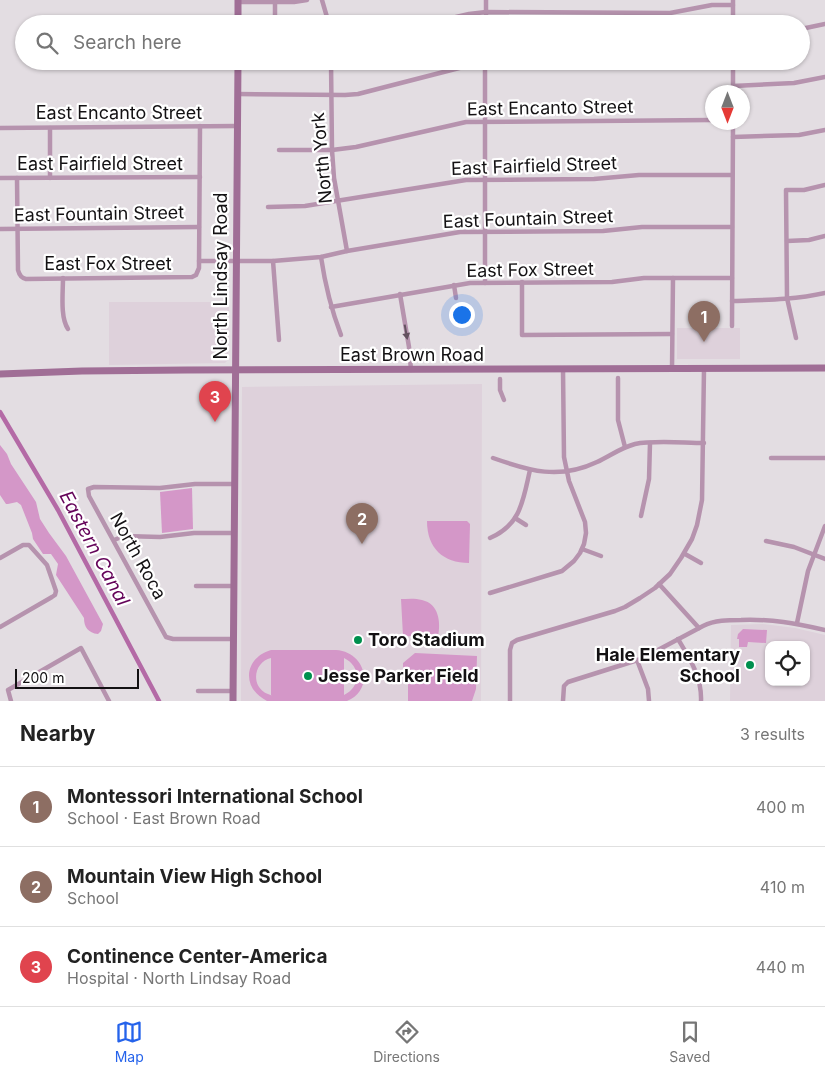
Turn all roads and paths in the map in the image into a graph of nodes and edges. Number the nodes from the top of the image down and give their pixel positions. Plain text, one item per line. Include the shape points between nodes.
1 (307, 0) edge
2 (322, 0) edge
3 (486, 0) edge
4 (238, 1) edge
5 (275, 2) junction
6 (733, 3) edge
7 (486, 12) junction
8 (238, 15) edge
9 (275, 15) edge
10 (326, 15) edge
11 (465, 15) edge
12 (825, 24) edge
13 (810, 27) edge
14 (238, 70) edge
15 (331, 70) edge
16 (452, 70) edge
17 (485, 70) edge
18 (733, 70) edge
19 (825, 76) edge
20 (733, 85) edge
21 (750, 85) edge
22 (238, 94) junction
23 (331, 95) junction
24 (705, 120) edge
25 (485, 121) junction
26 (200, 126) junction
27 (237, 126) junction
28 (0, 128) edge
29 (50, 128) junction
30 (733, 130) edge
31 (825, 130) edge
32 (733, 137) junction
33 (279, 150) dead end
34 (332, 150) junction
35 (732, 175) junction
36 (200, 177) junction
37 (0, 178) edge
38 (17, 178) junction
39 (50, 178) junction
40 (485, 179) junction
41 (825, 185) edge
42 (338, 201) junction
43 (268, 207) dead end
44 (199, 227) junction
45 (732, 227) junction
46 (18, 228) junction
47 (0, 229) edge
48 (485, 231) junction
49 (825, 236) edge
50 (787, 240) junction
51 (347, 252) junction
52 (321, 257) junction
53 (199, 261) junction
54 (273, 261) junction
55 (236, 262) junction
56 (63, 278) junction
57 (673, 278) junction
58 (732, 278) junction
59 (484, 282) junction
60 (522, 282) junction
61 (454, 285) junction
62 (825, 293) edge
63 (400, 294) junction
64 (456, 298) dead end
65 (787, 298) junction
66 (732, 301) junction
67 (331, 307) junction
68 (732, 326) dead end
69 (68, 329) dead end
70 (672, 334) junction
71 (341, 335) dead end
72 (796, 338) dead end
73 (279, 340) dead end
74 (825, 368) edge
75 (563, 369) junction
76 (672, 369) junction
77 (704, 369) junction
78 (236, 370) junction
79 (411, 370) junction
80 (0, 374) edge
81 (618, 378) dead end
82 (500, 379) dead end
83 (504, 400) dead end
84 (704, 442) junction
85 (650, 443) junction
86 (625, 447) junction
87 (493, 458) dead end
88 (771, 458) dead end
89 (825, 458) edge
90 (530, 470) junction
91 (566, 472) junction
92 (235, 484) junction
93 (641, 516) dead end
94 (515, 518) junction
95 (526, 525) dead end
96 (825, 526) edge
97 (234, 533) junction
98 (490, 538) dead end
99 (114, 540) junction
100 (766, 541) dead end
101 (582, 548) junction
102 (684, 554) junction
103 (815, 555) junction
104 (601, 556) dead end
105 (0, 558) edge
106 (825, 559) edge
107 (701, 563) dead end
108 (659, 584) junction
109 (196, 586) dead end
110 (234, 586) junction
111 (490, 593) dead end
112 (797, 623) junction
113 (0, 627) edge
114 (699, 628) junction
115 (825, 630) edge
116 (234, 639) junction
117 (678, 639) junction
118 (637, 660) junction
119 (198, 691) dead end
120 (233, 692) junction
121 (11, 701) edge
122 (109, 701) edge
123 (233, 701) edge
124 (510, 701) edge
125 (564, 701) edge
126 (649, 701) edge
127 (702, 701) edge

1 - 5 street
2 - 10 street
3 - 7 street
4 - 5 street
4 - 8 main road
5 - 9 street
6 - 7 street via 670,13
7 - 11 street
12 - 13 street
14 - 22 main road, North Lindsay Road
15 - 23 street, North York
16 - 23 street via 365,93
17 - 25 street
18 - 20 street
19 - 21 street via 794,83
22 - 23 street
22 - 27 main road, North Lindsay Road
23 - 34 street, North York
24 - 25 street, East Encanto Street
25 - 34 street, East Encanto Street via 466,122
25 - 40 street
26 - 27 street, East Encanto Street
26 - 29 street, East Encanto Street
26 - 36 street
27 - 55 main road, North Lindsay Road
28 - 29 street, East Encanto Street
29 - 39 street
30 - 32 street
31 - 32 street via 799,135
32 - 35 street
33 - 34 street, East Encanto Street
34 - 42 street, North York
35 - 40 street, East Fairfield Street
35 - 45 street
36 - 39 street, East Fairfield Street
36 - 44 street
37 - 38 street, East Fairfield Street
38 - 39 street, East Fairfield Street
38 - 46 street
40 - 42 street, East Fairfield Street
40 - 48 street
41 - 50 street via 786,190
42 - 43 street, East Fairfield Street
42 - 51 street, North York
44 - 46 street, East Fountain Street
44 - 53 street
45 - 48 street, East Fountain Street
45 - 58 street
46 - 47 street, East Fountain Street
46 - 56 street, East Fox Street via 20,276
48 - 51 street, East Fountain Street via 460,232
48 - 59 street
49 - 50 street
50 - 65 street
51 - 52 street, East Fountain Street
52 - 54 street, East Fountain Street
52 - 67 street
53 - 55 street
53 - 56 street, East Fox Street via 196,275 190,277
54 - 55 street, East Fountain Street
54 - 73 street
55 - 78 main road, North Lindsay Road
56 - 69 street via 63,317
57 - 58 street, East Fox Street
57 - 60 street, East Fox Street
57 - 70 street
58 - 66 street
59 - 60 street, East Fox Street
59 - 61 street, East Fox Street
60 - 70 street via 522,334
61 - 63 street, East Fox Street
61 - 64 street
62 - 65 street
63 - 67 street, East Fox Street
63 -> 79 street
65 - 66 street
65 - 72 street
66 - 68 street
67 - 71 street
70 - 76 street
74 - 77 main road, East Brown Road
75 - 76 main road, East Brown Road
75 - 79 main road, East Brown Road
75 - 91 street
76 - 77 main road, East Brown Road
77 - 84 street
78 - 79 main road, East Brown Road
78 - 80 main road, East Brown Road
78 - 92 main road, North Lindsay Road
81 - 86 street via 619,425
82 - 83 street via 500,393
84 - 85 street
84 - 102 street via 701,508 695,532
85 - 86 street
85 - 93 street via 649,479
86 - 91 street via 591,465
87 - 90 street
88 - 89 street
90 - 91 street
90 - 94 street via 522,504
91 - 101 street via 585,522
92 - 97 main road, North Lindsay Road
92 - 99 street, North Roca via 88,489
94 - 95 street
94 - 98 street via 502,532
96 - 103 street
97 - 99 street via 124,536
97 - 110 main road, North Lindsay Road
99 - 116 street, North Roca via 166,637
100 - 103 street
101 - 104 street
101 - 111 street via 574,561 558,573
102 - 107 street
102 - 108 street
103 - 106 street
103 - 112 street via 806,578
105 - 113 street via 27,544 47,565 56,593
108 - 114 street
108 - 124 street via 620,609 512,643
109 - 110 street
110 - 116 main road, North Lindsay Road
112 - 114 street via 726,620
112 - 115 street
114 - 117 street
116 - 120 main road, North Lindsay Road
117 - 118 street
117 - 127 street via 698,675
118 - 125 street via 569,681 565,684
118 - 126 street
119 - 120 street
120 - 123 main road, North Lindsay Road
121 - 122 street via 8,690 81,648

